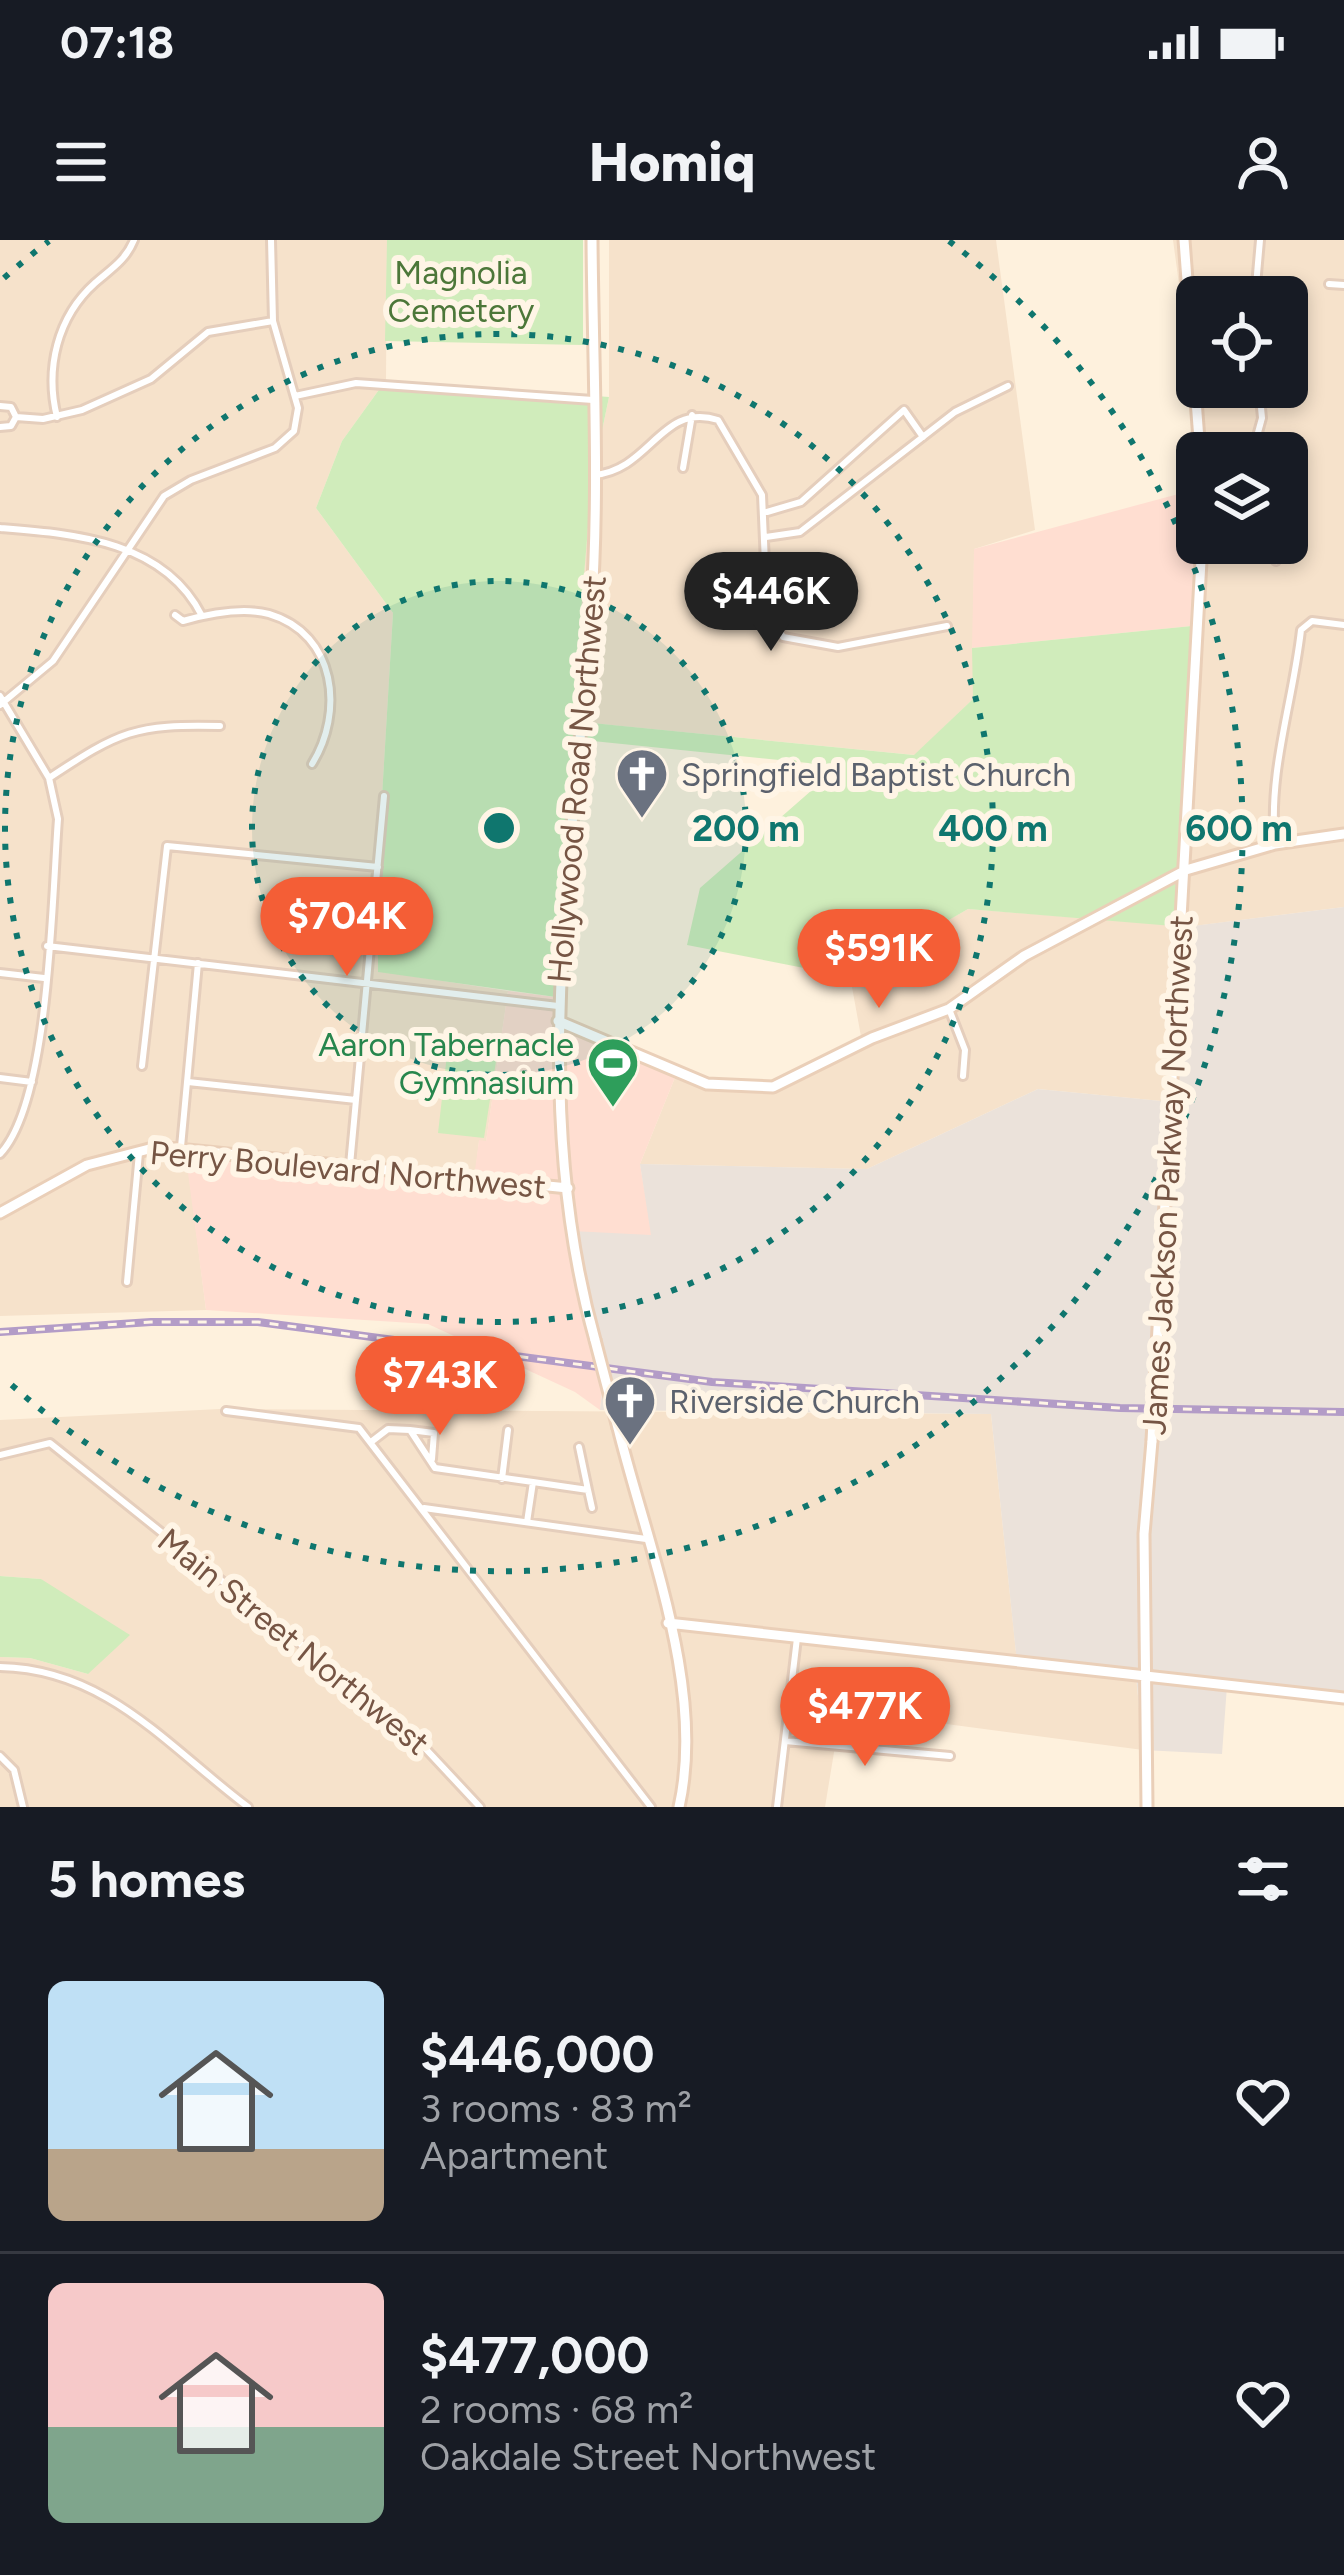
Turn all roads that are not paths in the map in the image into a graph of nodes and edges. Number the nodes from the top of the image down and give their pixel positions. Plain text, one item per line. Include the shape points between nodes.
1 (134, 240) edge
2 (271, 240) edge
3 (592, 240) edge
4 (1184, 240) edge
5 (1260, 240) edge
6 (1257, 276) edge
7 (1330, 284) dead end
8 (1344, 286) edge
9 (273, 321) junction
10 (1008, 386) dead end
11 (295, 396) junction
12 (593, 400) junction
13 (0, 406) edge
14 (692, 415) junction
15 (16, 417) junction
16 (57, 417) junction
17 (0, 427) edge
18 (1199, 432) edge
19 (922, 437) junction
20 (683, 468) dead end
21 (593, 475) junction
22 (765, 512) junction
23 (0, 528) edge
24 (766, 537) junction
25 (126, 550) junction
26 (1201, 564) edge
27 (175, 615) dead end
28 (202, 616) junction
29 (1344, 623) edge
30 (947, 626) dead end
31 (1, 702) edge
32 (220, 726) dead end
33 (311, 764) dead end
34 (49, 778) junction
35 (384, 796) dead end
36 (1344, 834) edge
37 (1275, 844) junction
38 (378, 867) junction
39 (1186, 870) junction
40 (47, 946) junction
41 (154, 958) junction
42 (198, 963) junction
43 (0, 974) edge
44 (44, 978) junction
45 (368, 982) junction
46 (558, 1006) junction
47 (949, 1009) junction
48 (558, 1021) junction
49 (142, 1066) dead end
50 (963, 1076) dead end
51 (0, 1078) edge
52 (32, 1082) junction
53 (188, 1082) junction
54 (356, 1100) junction
55 (181, 1147) junction
56 (140, 1149) junction
57 (0, 1154) edge
58 (350, 1166) junction
59 (568, 1189) junction
60 (0, 1213) edge
61 (127, 1282) dead end
62 (226, 1411) dead end
63 (410, 1430) junction
64 (508, 1430) dead end
65 (370, 1443) junction
66 (579, 1447) dead end
67 (0, 1455) edge
68 (432, 1462) junction
69 (502, 1479) junction
70 (533, 1482) junction
71 (588, 1490) junction
72 (420, 1507) junction
73 (592, 1508) dead end
74 (527, 1522) junction
75 (646, 1539) junction
76 (668, 1623) junction
77 (797, 1638) junction
78 (0, 1667) edge
79 (1143, 1676) junction
80 (1344, 1698) edge
81 (784, 1741) junction
82 (0, 1756) edge
83 (950, 1756) dead end
84 (23, 1807) edge
85 (248, 1807) edge
86 (481, 1807) edge
87 (651, 1807) edge
88 (680, 1807) edge
89 (777, 1807) edge
90 (1147, 1807) edge

1 - 16 street via 64,327 50,374
2 - 9 street
3 - 12 street, Hollywood Road Northwest
4 - 18 street
5 - 6 street
7 - 8 street
9 - 11 street
9 - 16 street via 208,332 151,379
10 - 19 street
11 - 12 street via 356,383
11 - 25 street via 298,420 286,441 174,488
12 - 21 street, Hollywood Road Northwest
13 - 15 street
14 - 20 street
14 - 21 street via 641,458
14 - 22 street via 728,429
15 - 16 street
15 - 17 street
19 - 22 street via 904,410 800,502
19 - 24 street via 800,532
21 - 46 street, Hollywood Road Northwest via 591,612
22 - 24 street
23 - 25 street via 90,536
24 - 30 street via 767,609 783,637 838,647
25 - 28 street via 185,588
25 - 31 street via 53,661
26 - 39 street, James Jackson Parkway Northwest
27 - 28 street
28 - 33 street via 274,616 324,661 333,714
29 - 37 street via 1305,624 1280,736
31 - 34 street
32 - 34 street via 127,731
34 - 40 street via 58,819
35 - 38 street
36 - 37 street
37 - 39 street
38 - 41 street via 171,844
38 - 45 street
39 - 47 street via 1024,956
39 - 79 street, James Jackson Parkway Northwest, bridge
40 - 41 street
40 - 44 street
41 - 42 street
41 - 49 street
42 - 45 street
42 - 53 street
43 - 44 street
44 - 52 street
45 - 46 street
45 - 54 street
46 - 48 street, Hollywood Road Northwest
47 - 48 street via 872,1038 794,1081 752,1090 706,1084
47 - 50 street via 965,1050
48 - 59 street, Hollywood Road Northwest
51 - 52 street
52 - 57 street via 20,1127
53 - 54 street
53 - 55 street
54 - 58 street
55 - 56 street, Perry Boulevard Northwest
55 - 58 street, Perry Boulevard Northwest
56 - 60 street, Perry Boulevard Northwest via 87,1165
56 - 61 street
58 - 59 street, Perry Boulevard Northwest
59 - 75 street, Hollywood Road Northwest, bridge via 595,1340
62 - 65 street via 352,1423
63 - 65 street via 388,1429
63 - 68 street
63 - 68 street via 434,1433
64 - 69 street
65 - 72 street
66 - 71 street
67 - 86 street, Main Street Northwest via 50,1443 409,1732
68 - 69 street
69 - 70 street
70 - 71 street
70 - 74 street
71 - 73 street
72 - 74 street
72 - 87 street
74 - 75 street
75 - 76 street, Hollywood Road Northwest
76 - 77 street
76 - 88 street, Hollywood Road Northwest via 689,1735
77 - 79 street
77 - 81 street
78 - 85 street via 52,1672 106,1694
79 - 80 street
79 - 90 street, James Jackson Parkway Northwest
81 - 83 street
81 - 89 street
82 - 84 street via 14,1770

